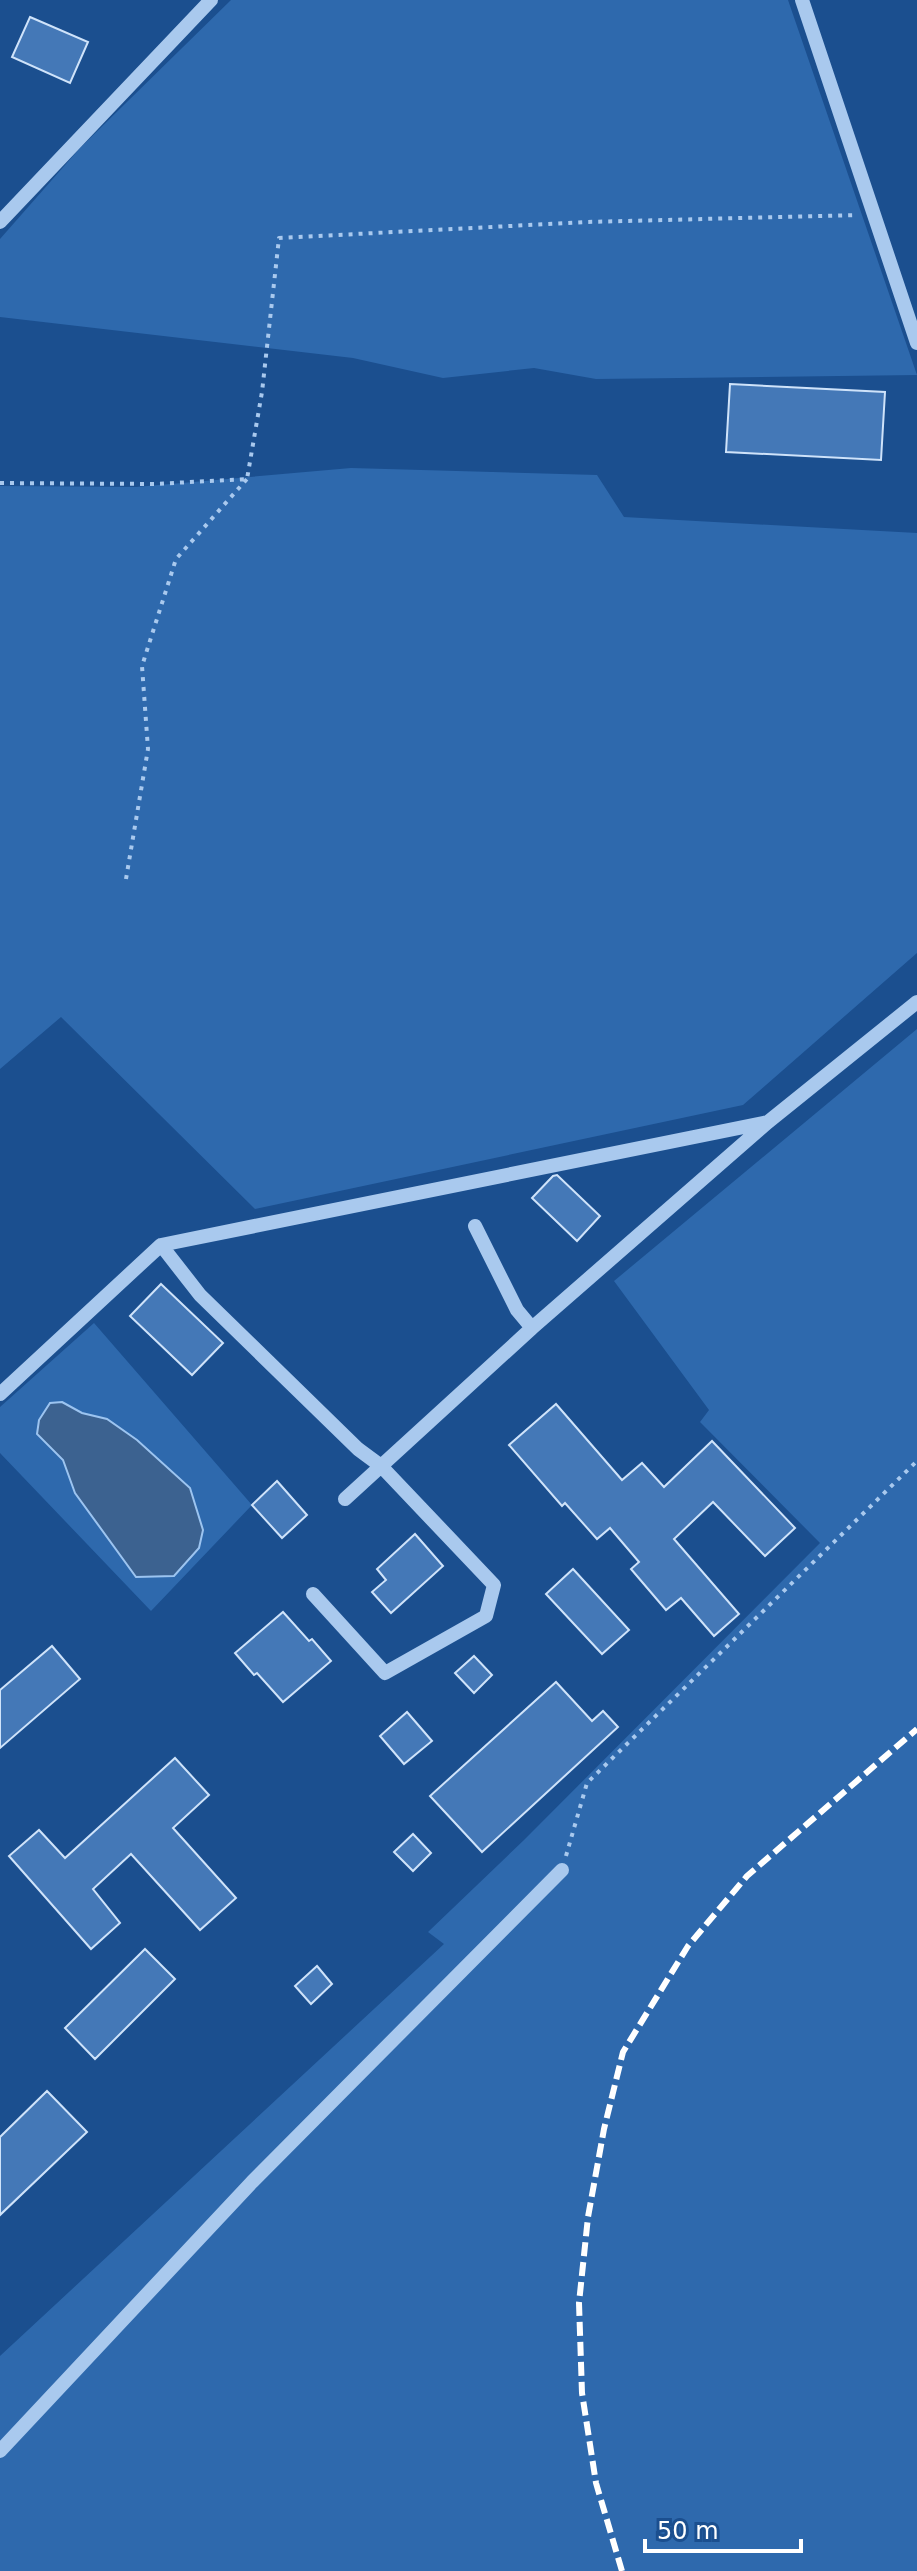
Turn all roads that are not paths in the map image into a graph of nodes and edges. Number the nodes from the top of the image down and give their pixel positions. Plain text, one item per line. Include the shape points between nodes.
1 (211, 0) edge
2 (802, 0) edge
3 (0, 222) edge
4 (917, 343) edge
5 (917, 1002) edge
6 (768, 1122) junction
7 (475, 1226) dead end
8 (161, 1245) junction
9 (532, 1328) junction
10 (0, 1394) edge
11 (381, 1466) junction
12 (345, 1499) dead end
13 (313, 1594) dead end
14 (562, 1870) road end
15 (0, 2451) edge

1 - 3 street
2 - 4 street
5 - 6 street
6 - 8 street
6 - 9 street
7 - 9 street via 517,1310
8 - 10 street
8 - 11 street via 200,1295
9 - 11 street
11 - 12 street
11 - 13 street via 494,1585 486,1616 385,1673
14 - 15 street via 252,2182

